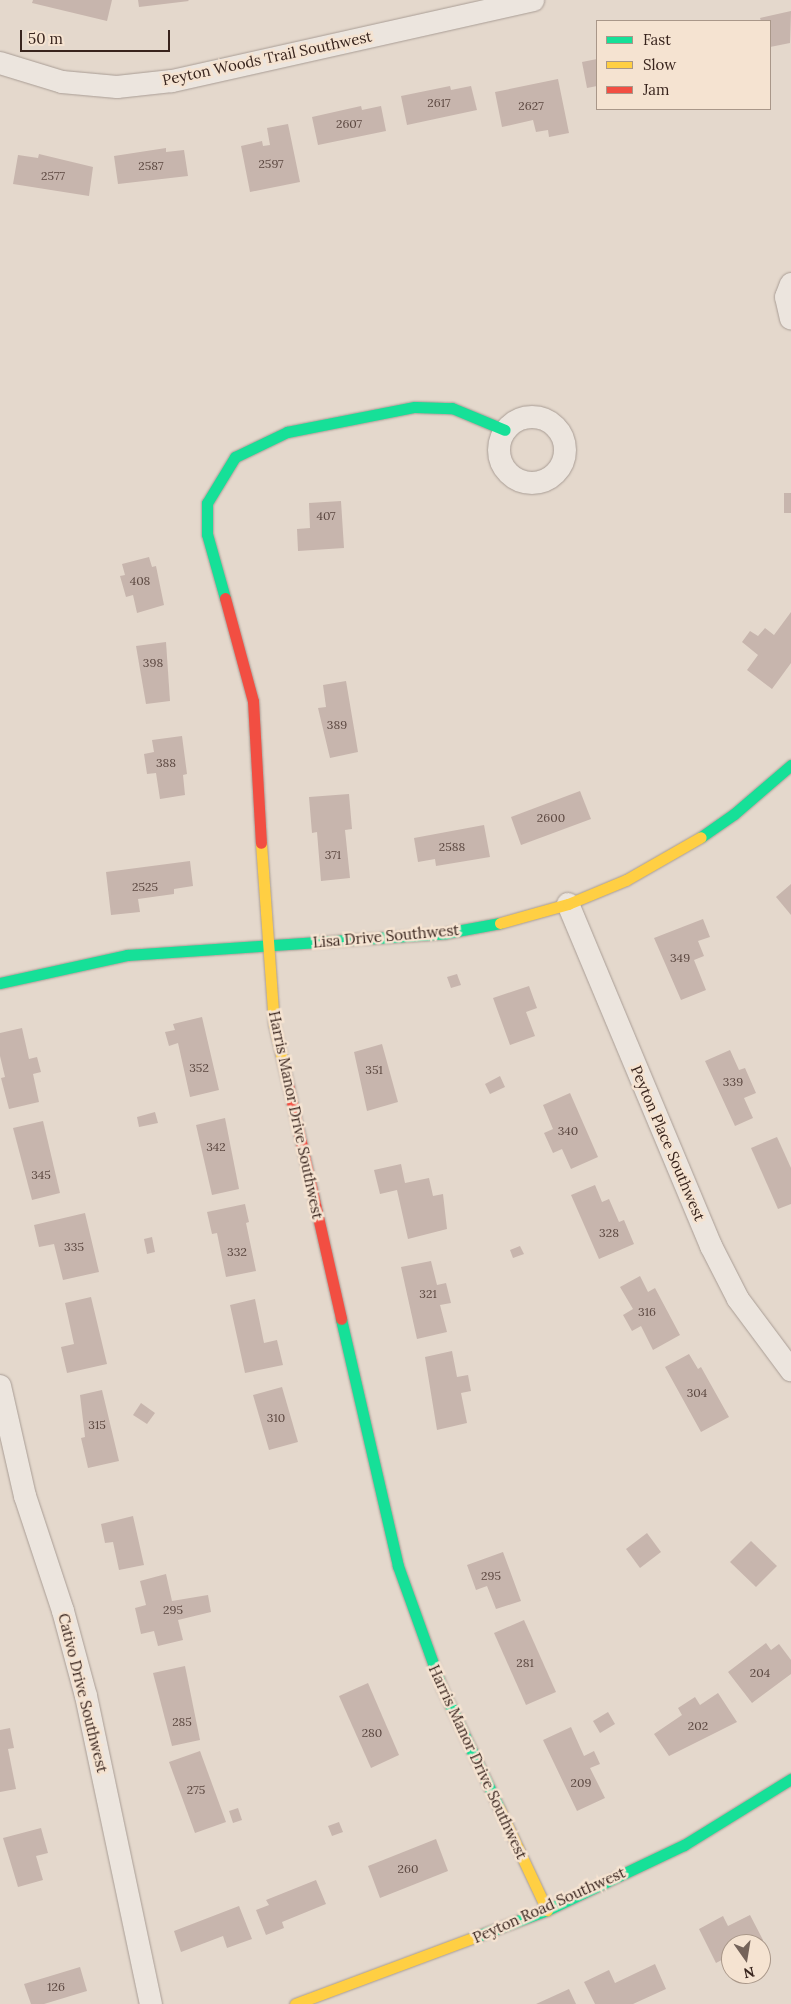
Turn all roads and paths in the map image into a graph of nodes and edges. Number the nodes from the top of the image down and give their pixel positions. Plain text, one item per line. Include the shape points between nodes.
1 (533, 0) edge
2 (0, 63) edge
3 (791, 284) edge
4 (791, 318) edge
5 (505, 430) dead end
6 (788, 772) edge
7 (568, 904) junction
8 (266, 945) junction
9 (0, 983) edge
10 (791, 1370) edge
11 (0, 1386) edge
12 (791, 1779) edge
13 (546, 1910) junction
14 (151, 2004) edge
15 (295, 2004) edge

1 - 2 street, Peyton Woods Trail Southwest via 172,81 117,87 62,82
3 - 4 street via 786,297
5 - 8 street, Harris Manor Drive Southwest via 452,408 415,406 287,432 235,457 207,503 207,534 253,702
6 - 7 street, Lisa Drive Southwest via 682,850 626,880
7 - 8 street, Lisa Drive Southwest via 508,922 446,934
7 - 10 street, Peyton Place Southwest via 711,1246 738,1299
8 - 9 street, Lisa Drive Southwest via 127,956
8 - 13 street, Harris Manor Drive Southwest via 274,1024 398,1566 442,1688
11 - 14 street, Cativo Drive Southwest via 25,1496 63,1611 86,1696
12 - 13 street, Peyton Road Southwest via 684,1845
13 - 15 street, Peyton Road Southwest

